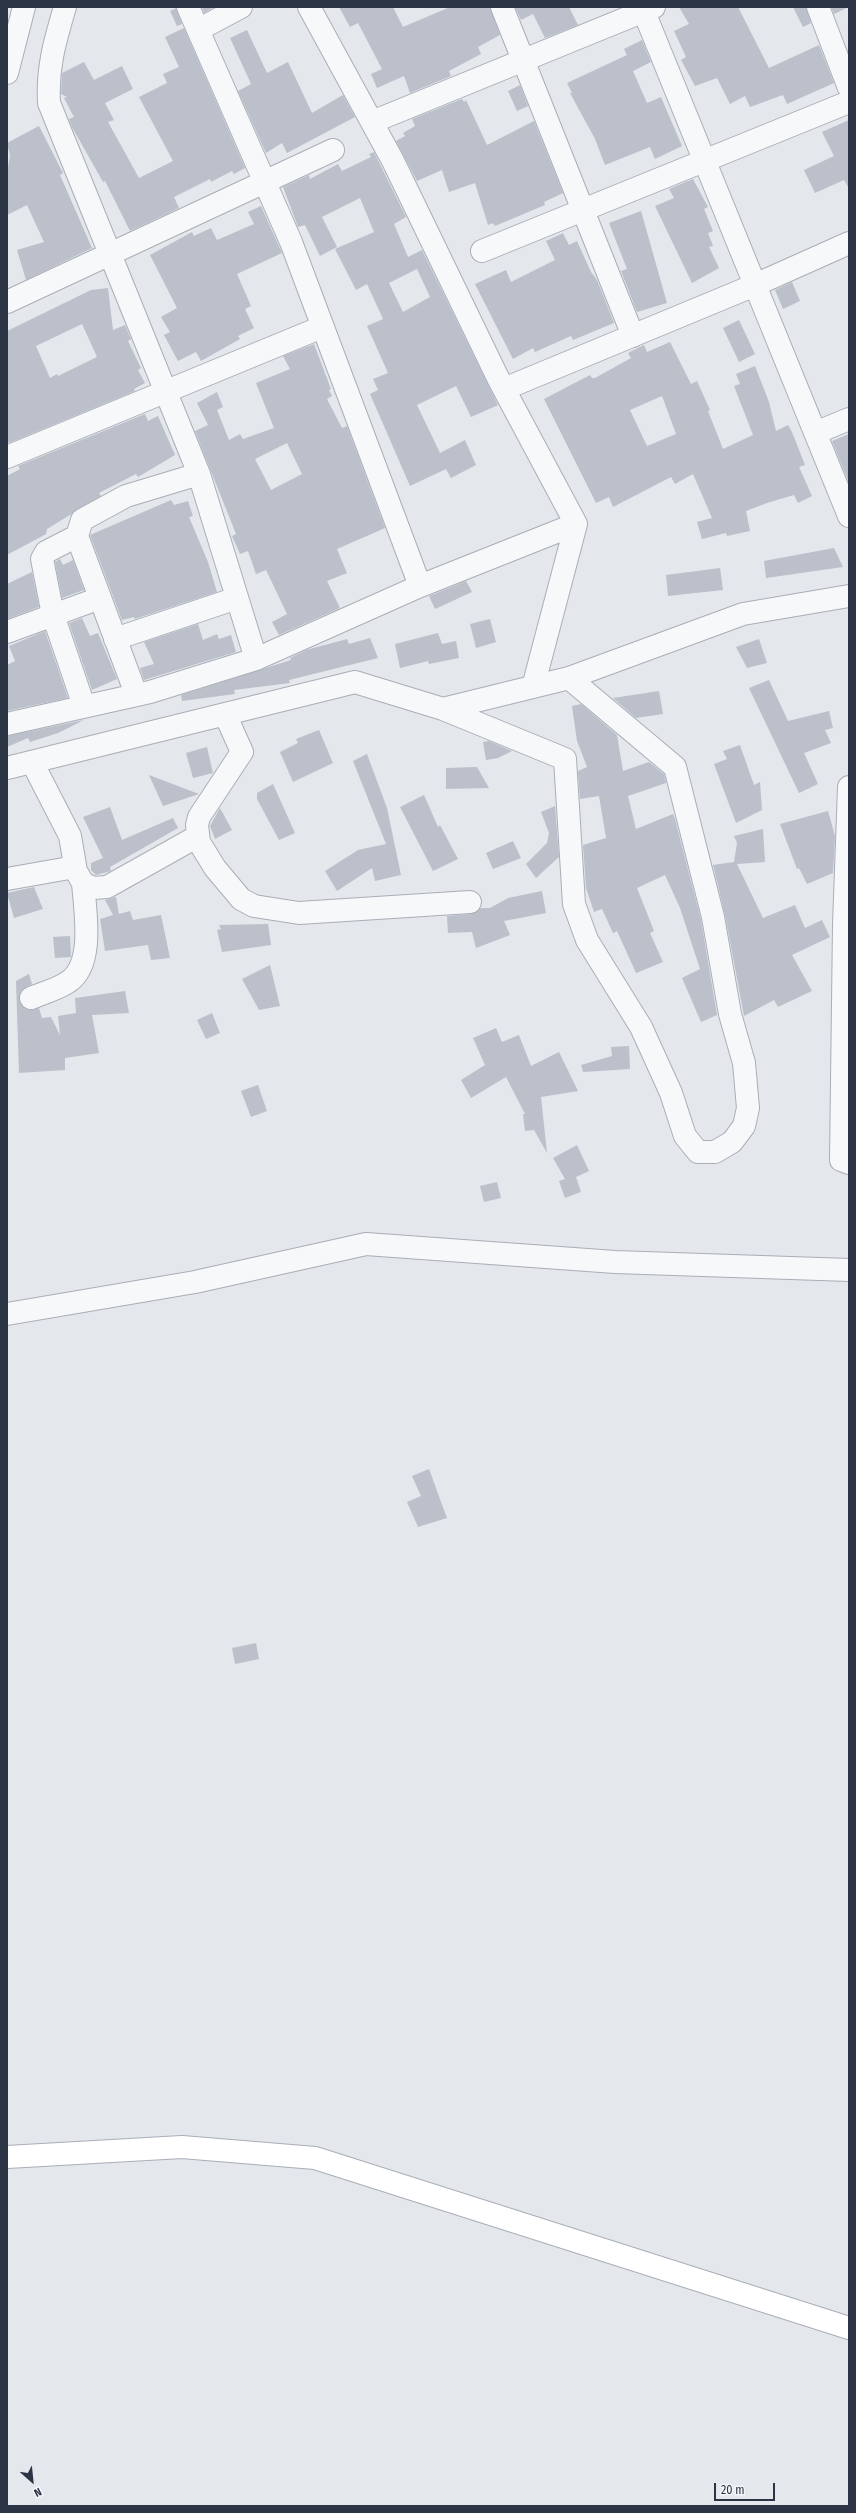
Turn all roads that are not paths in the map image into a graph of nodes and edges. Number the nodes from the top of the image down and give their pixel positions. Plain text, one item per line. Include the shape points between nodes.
1 (24, 7) edge
2 (65, 7) edge
3 (188, 7) edge
4 (242, 7) edge
5 (309, 7) edge
6 (502, 7) edge
7 (818, 7) edge
8 (647, 9) edge
9 (198, 30) junction
10 (524, 60) junction
11 (7, 73) edge
12 (849, 88) edge
13 (849, 102) edge
14 (372, 122) junction
15 (333, 150) dead end
16 (704, 161) junction
17 (265, 182) junction
18 (584, 210) junction
19 (849, 242) edge
20 (482, 251) dead end
21 (111, 255) junction
22 (755, 285) junction
23 (7, 302) edge
24 (322, 327) junction
25 (633, 336) junction
26 (504, 389) junction
27 (165, 392) junction
28 (849, 419) edge
29 (815, 432) junction
30 (7, 457) edge
31 (199, 474) junction
32 (849, 516) edge
33 (576, 524) junction
34 (77, 536) junction
35 (420, 586) junction
36 (849, 596) edge
37 (100, 598) junction
38 (237, 598) junction
39 (53, 615) junction
40 (7, 632) edge
41 (115, 640) junction
42 (256, 659) junction
43 (569, 678) junction
44 (533, 687) junction
45 (136, 694) junction
46 (84, 706) junction
47 (443, 709) junction
48 (225, 714) junction
49 (7, 724) edge
50 (32, 762) junction
51 (7, 768) edge
52 (849, 787) edge
53 (198, 836) junction
54 (79, 875) junction
55 (7, 879) edge
56 (470, 902) dead end
57 (32, 998) dead end
58 (849, 1163) edge
59 (849, 1270) edge
60 (7, 1314) edge
61 (7, 2157) edge
62 (849, 2328) edge

1 - 11 street
2 - 21 street via 48,76 49,103
3 - 9 street
4 - 9 street
5 - 14 street
6 - 10 street
7 - 12 street
8 - 10 street
8 - 16 street
9 - 17 street
10 - 14 street
10 - 18 street
13 - 16 street
14 - 26 street
15 - 17 street
16 - 18 street
16 - 22 street
17 - 21 street
17 - 24 street via 291,242
18 - 20 street
18 - 25 street
19 - 22 street
21 - 23 street
21 - 27 street
22 - 25 street
22 - 29 street
24 - 27 street
24 - 35 street
25 - 26 street
26 - 33 street
27 - 30 street
27 - 31 street
28 - 29 street
29 - 32 street
31 - 34 street via 126,496 82,520
31 - 38 street
33 - 35 street
33 - 44 street
34 - 37 street
34 - 39 street via 46,552 42,559
35 - 42 street
36 - 43 street via 743,614
37 - 39 street
37 - 41 street
38 - 41 street
38 - 42 street
39 - 40 street
39 - 46 street
41 - 45 street
42 - 45 street
43 - 44 street
43 - 47 street via 676,767 713,917 730,1014 744,1063 748,1108 744,1126 732,1142 715,1152 698,1152 685,1136 671,1094 641,1028 587,940 574,904 565,759
44 - 47 street
45 - 46 street
46 - 49 street
47 - 48 street via 355,682
48 - 50 street
48 - 53 street via 242,752 199,817
50 - 51 street
50 - 54 street via 70,836
52 - 58 street via 844,925 841,1160
53 - 54 street via 107,887 93,888
53 - 56 street via 215,868 241,899 254,906 299,913
54 - 55 street
54 - 57 street via 86,949 82,965 69,982
59 - 60 street via 615,1262 366,1244 195,1282
61 - 62 street via 182,2147 315,2158

